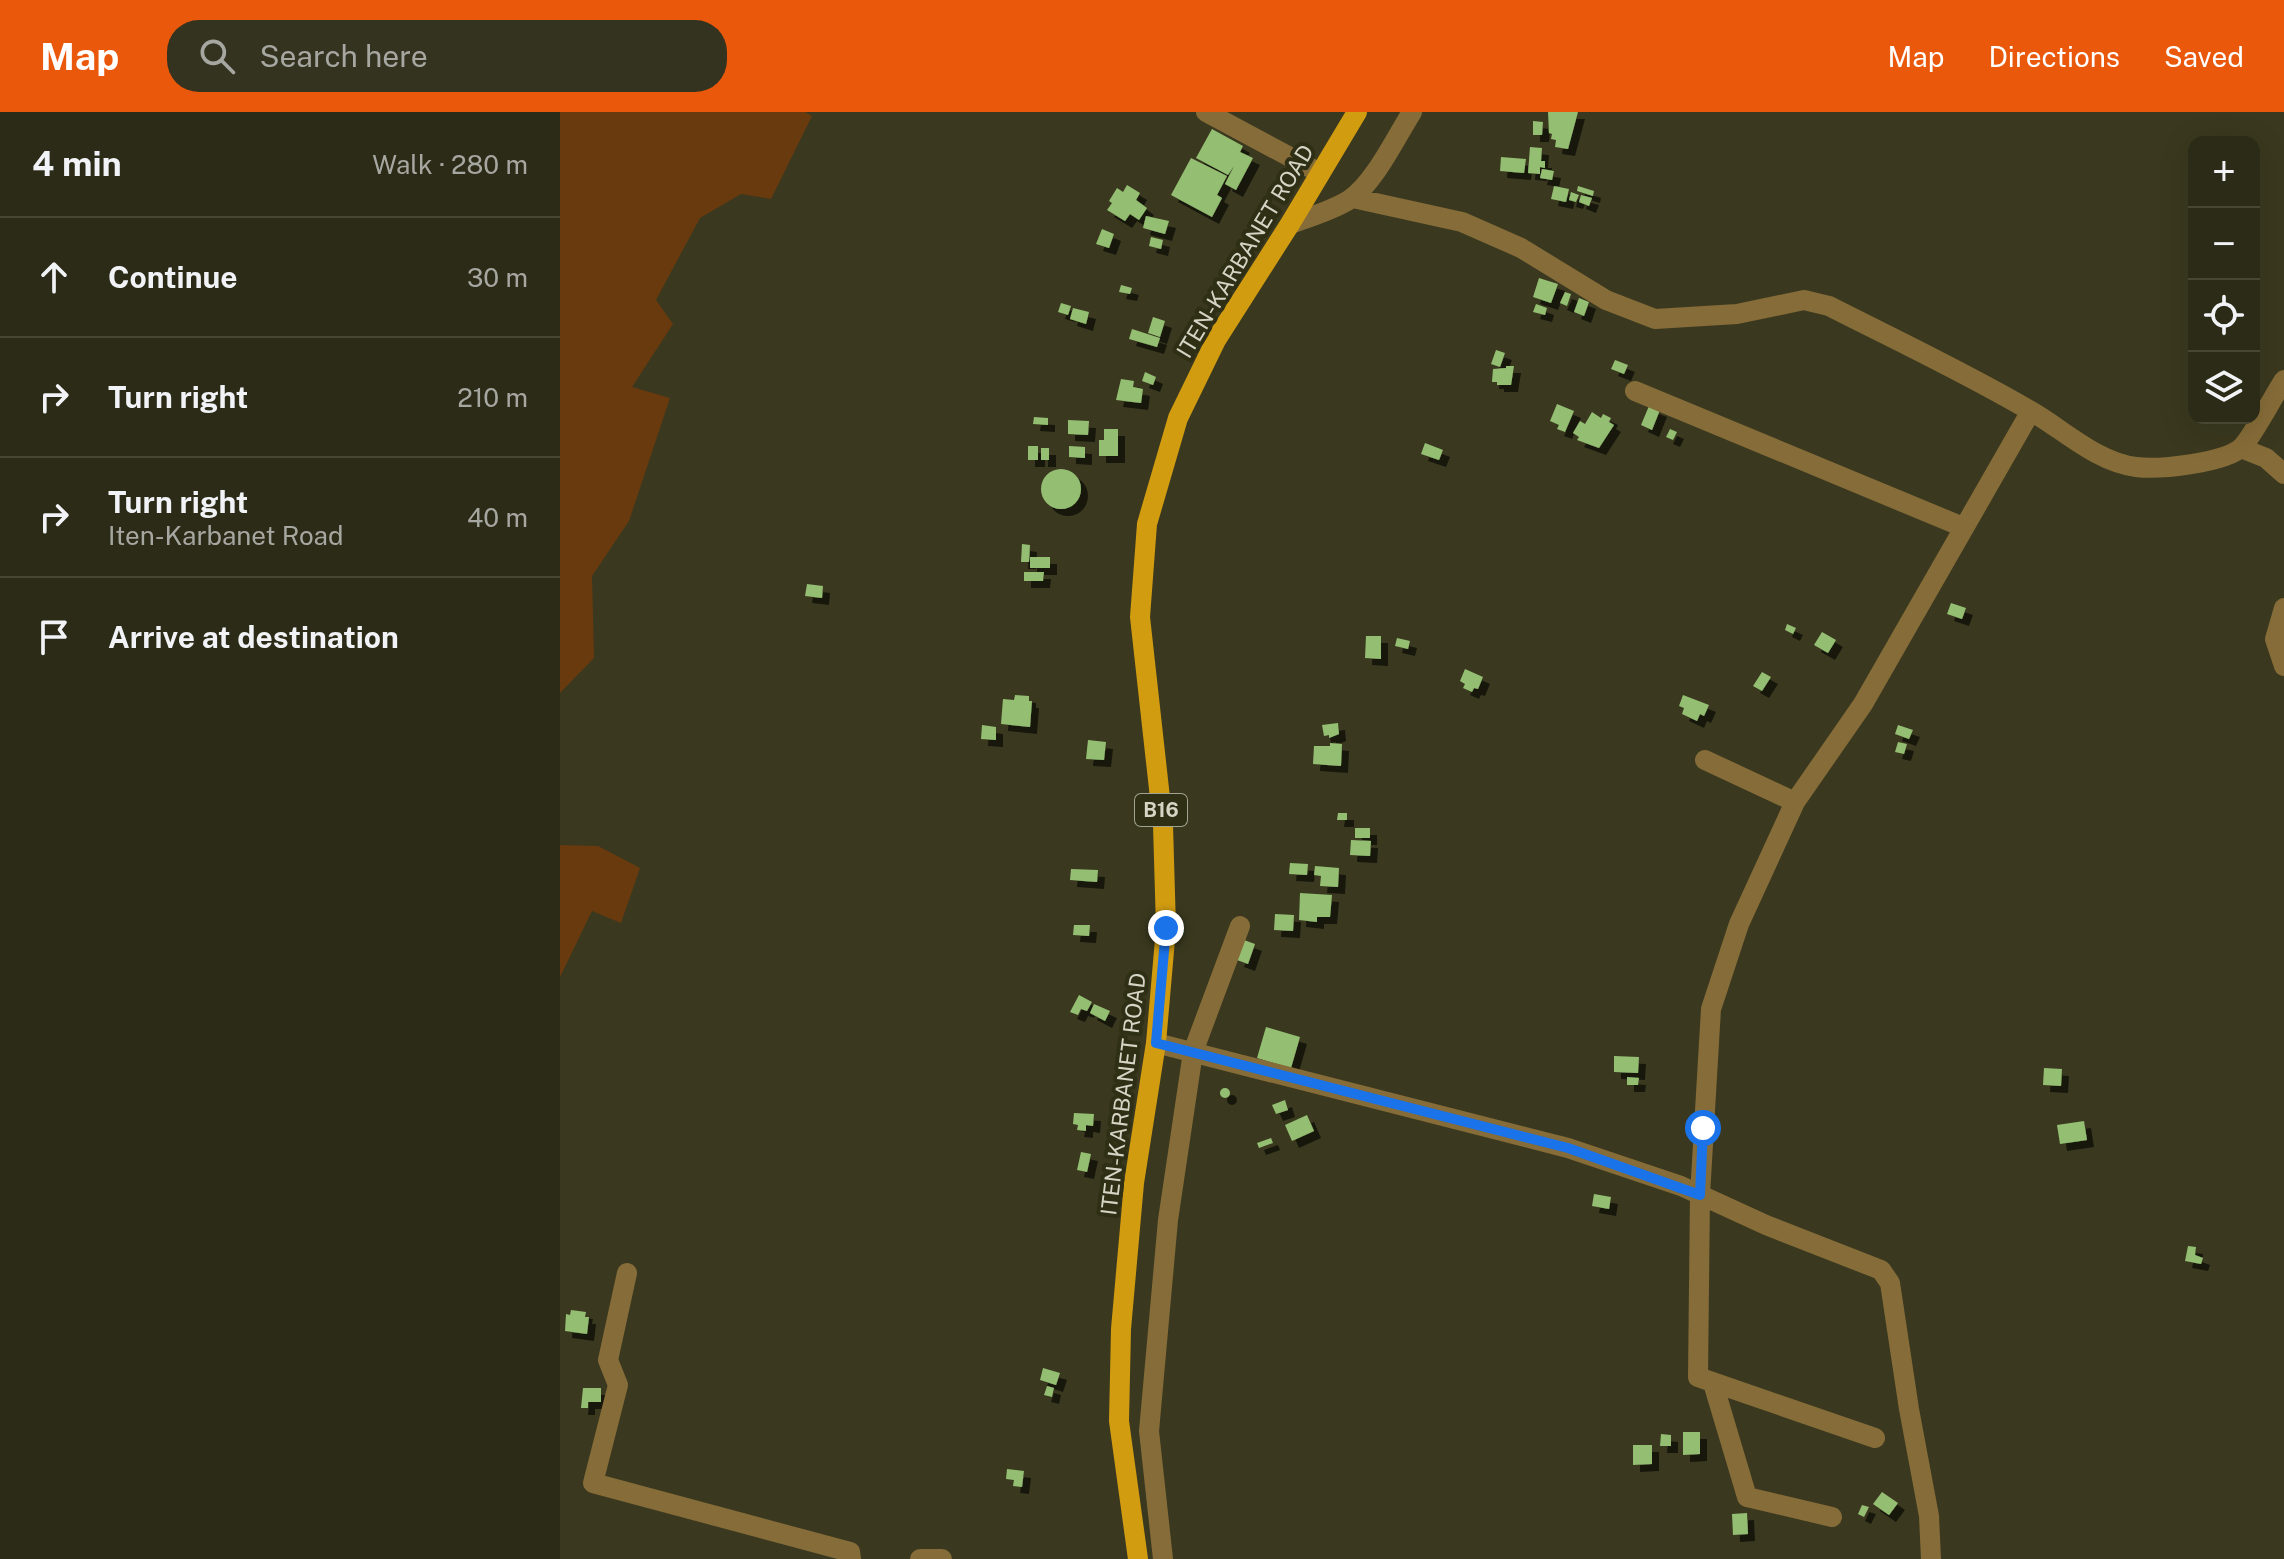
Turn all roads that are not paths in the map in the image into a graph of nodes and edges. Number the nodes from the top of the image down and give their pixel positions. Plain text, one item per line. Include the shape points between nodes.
1 (1206, 112) edge
2 (1357, 112) edge
3 (1412, 112) edge
4 (1320, 173) junction
5 (1353, 198) junction
6 (1290, 224) junction
7 (2284, 380) edge
8 (1635, 391) dead end
9 (2031, 411) junction
10 (2241, 448) junction
11 (2284, 474) edge
12 (1963, 527) junction
13 (2284, 608) edge
14 (2284, 666) edge
15 (1705, 760) dead end
16 (1795, 802) junction
17 (1240, 926) dead end
18 (1156, 1043) junction
19 (1193, 1052) junction
20 (1700, 1195) junction
21 (627, 1273) dead end
22 (1713, 1383) junction
23 (1875, 1438) dead end
24 (1832, 1517) dead end
25 (851, 1559) edge
26 (920, 1559) edge
27 (942, 1559) edge
28 (1138, 1559) edge
29 (1163, 1559) edge
30 (1931, 1559) edge

1 - 4 street
2 - 4 main road, ITEN-KARBANET ROAD / B16
3 - 5 street
4 - 6 main road, ITEN-KARBANET ROAD / B16
5 - 6 street
5 - 9 street via 1462,222 1521,248 1606,300 1655,319 1737,314 1804,300 1829,306
6 - 18 main road, ITEN-KARBANET ROAD / B16 via 1216,340 1178,418 1147,524 1140,617 1163,825 1166,928
7 - 10 street
8 - 12 street
9 - 10 street via 2072,439 2134,467 2175,468
9 - 12 street
10 - 11 street via 2266,458
12 - 16 street via 1863,704
13 - 14 street via 2275,639
15 - 16 street
16 - 20 street via 1739,924 1711,1009
17 - 19 street
18 - 19 street
18 - 28 main road, ITEN-KARBANET ROAD / B16 via 1134,1183 1121,1329 1119,1421
19 - 20 street via 1568,1148
19 - 29 street via 1168,1220 1149,1431
20 - 22 street via 1698,1377
20 - 30 street via 1870,1264 1890,1283 1929,1516
21 - 25 street via 608,1360 618,1385 593,1483 850,1552
22 - 23 street
22 - 24 street via 1747,1497
26 - 27 street

